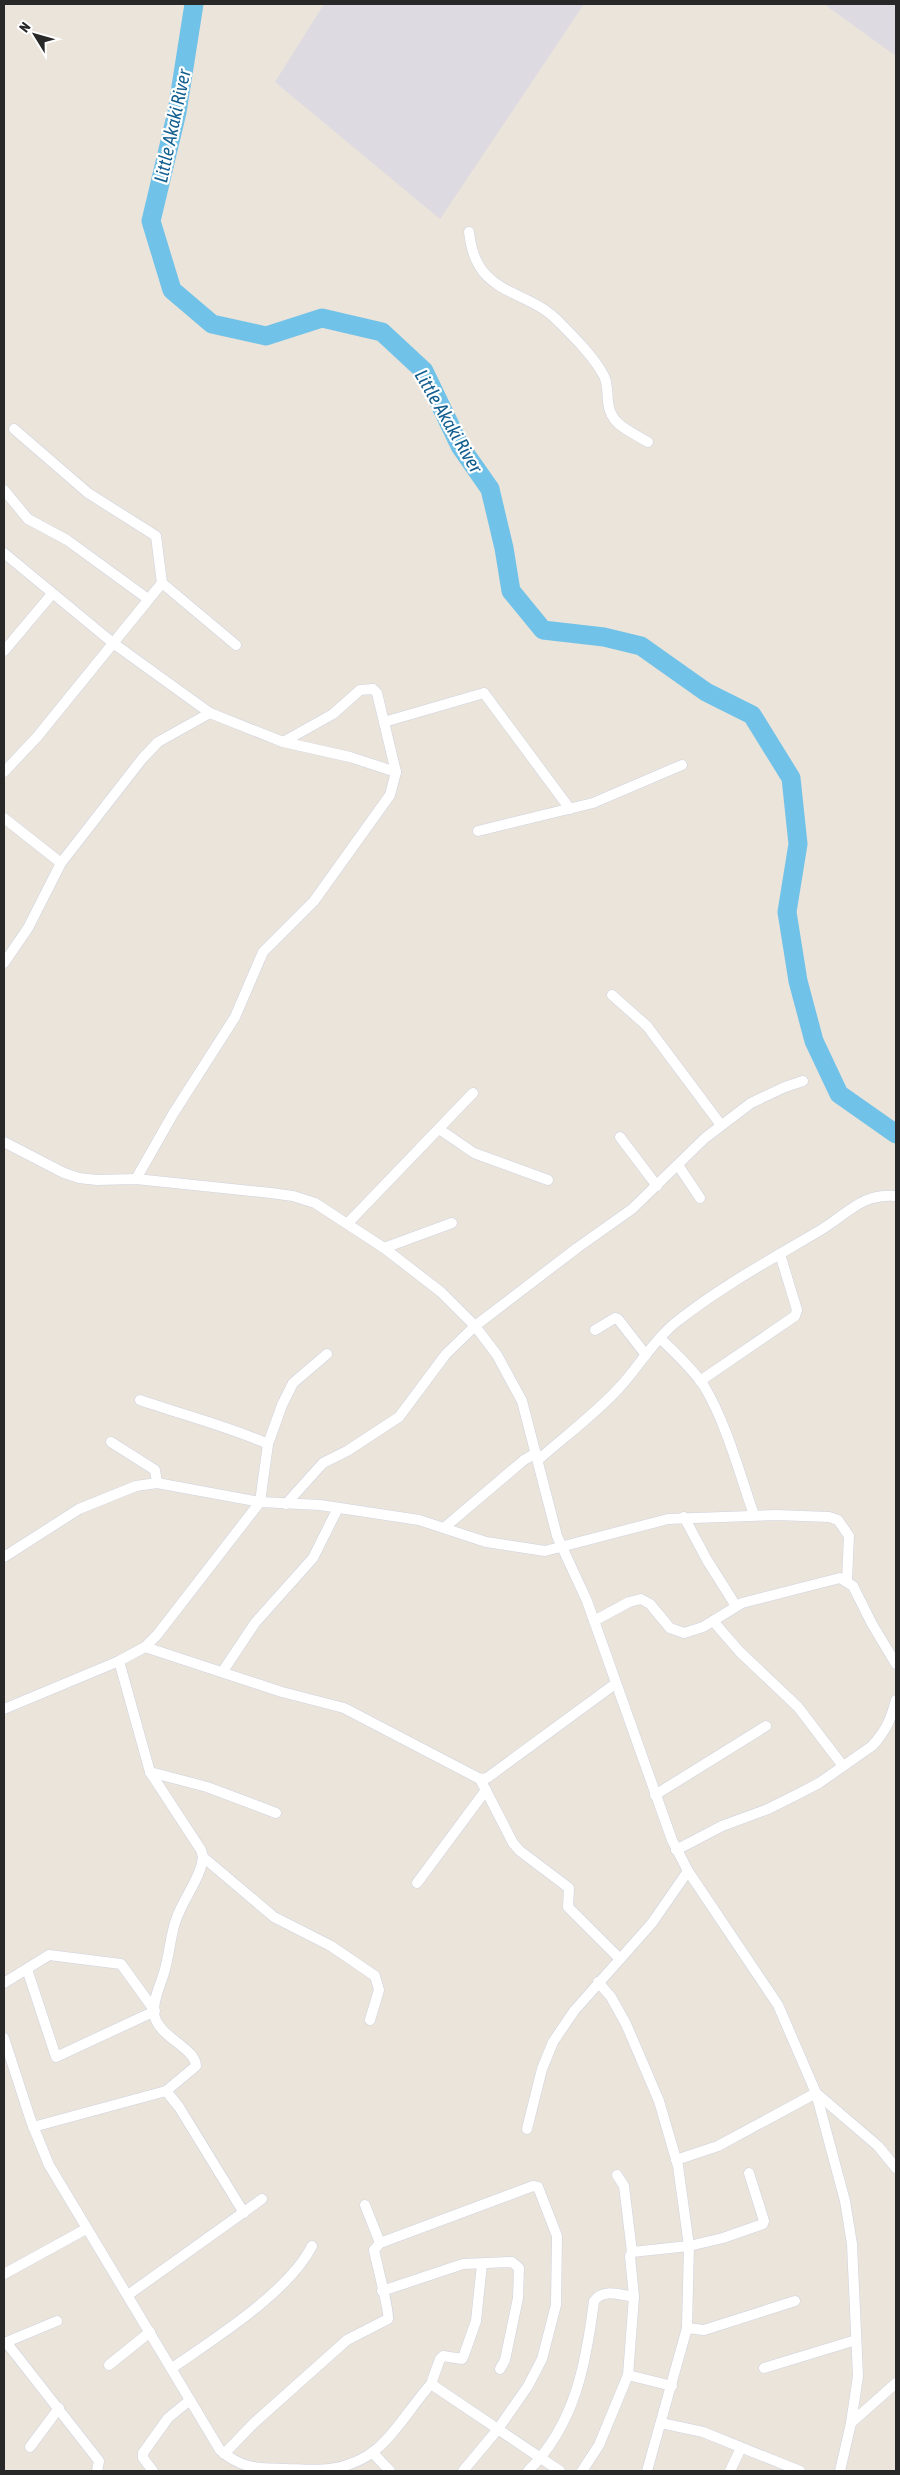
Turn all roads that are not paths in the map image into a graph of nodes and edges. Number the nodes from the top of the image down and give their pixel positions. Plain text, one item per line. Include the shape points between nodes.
1 (469, 232) dead end
2 (14, 429) dead end
3 (648, 442) dead end
4 (4, 490) edge
5 (4, 553) edge
6 (162, 583) junction
7 (52, 594) junction
8 (148, 599) junction
9 (113, 643) junction
10 (236, 645) dead end
11 (4, 651) edge
12 (210, 713) junction
13 (384, 722) junction
14 (283, 742) junction
15 (682, 765) dead end
16 (4, 772) edge
17 (396, 772) junction
18 (570, 809) junction
19 (4, 818) edge
20 (478, 831) dead end
21 (62, 863) junction
22 (4, 963) edge
23 (612, 995) dead end
24 (803, 1081) dead end
25 (473, 1093) dead end
26 (721, 1125) junction
27 (439, 1129) junction
28 (620, 1138) dead end
29 (4, 1142) edge
30 (678, 1165) junction
31 (136, 1179) junction
32 (548, 1180) dead end
33 (658, 1186) junction
34 (896, 1196) edge
35 (700, 1198) dead end
36 (348, 1223) junction
37 (452, 1223) dead end
38 (384, 1248) junction
39 (780, 1254) junction
40 (475, 1326) junction
41 (595, 1330) dead end
42 (660, 1338) junction
43 (327, 1354) dead end
44 (646, 1355) junction
45 (700, 1381) junction
46 (140, 1400) dead end
47 (112, 1442) dead end
48 (268, 1444) junction
49 (537, 1457) junction
50 (157, 1483) junction
51 (260, 1502) junction
52 (286, 1504) junction
53 (338, 1508) junction
54 (754, 1516) junction
55 (684, 1518) junction
56 (445, 1527) junction
57 (561, 1545) junction
58 (4, 1556) edge
59 (847, 1581) junction
60 (736, 1606) junction
61 (594, 1621) junction
62 (713, 1621) junction
63 (145, 1647) junction
64 (120, 1661) junction
65 (896, 1664) edge
66 (223, 1671) junction
67 (615, 1684) junction
68 (896, 1700) edge
69 (4, 1709) edge
70 (894, 1722) edge
71 (766, 1726) dead end
72 (843, 1766) junction
73 (150, 1772) junction
74 (480, 1779) junction
75 (486, 1790) junction
76 (655, 1795) junction
77 (276, 1813) dead end
78 (676, 1850) junction
79 (203, 1857) junction
80 (688, 1871) junction
81 (417, 1883) dead end
82 (619, 1958) junction
83 (27, 1969) junction
84 (598, 1982) junction
85 (4, 1983) edge
86 (155, 2010) junction
87 (370, 2020) dead end
88 (4, 2038) edge
89 (166, 2091) junction
90 (816, 2093) junction
91 (33, 2127) junction
92 (527, 2129) dead end
93 (676, 2160) junction
94 (896, 2168) edge
95 (749, 2173) dead end
96 (617, 2175) dead end
97 (262, 2200) dead end
98 (365, 2205) dead end
99 (244, 2213) junction
100 (86, 2229) junction
101 (380, 2242) junction
102 (312, 2246) dead end
103 (689, 2246) junction
104 (632, 2252) junction
105 (482, 2264) junction
106 (4, 2274) edge
107 (382, 2291) junction
108 (128, 2295) junction
109 (634, 2297) junction
110 (795, 2301) dead end
111 (58, 2321) dead end
112 (687, 2328) junction
113 (150, 2332) junction
114 (856, 2340) junction
115 (5, 2342) edge
116 (109, 2365) dead end
117 (172, 2368) junction
118 (764, 2368) dead end
119 (500, 2369) dead end
120 (628, 2375) junction
121 (896, 2383) edge
122 (431, 2384) junction
123 (672, 2386) junction
124 (190, 2400) junction
125 (59, 2408) junction
126 (851, 2423) junction
127 (661, 2424) junction
128 (498, 2429) junction
129 (30, 2447) dead end
130 (741, 2448) junction
131 (224, 2454) junction
132 (374, 2454) junction
133 (541, 2458) junction
134 (239, 2468) edge
135 (273, 2470) edge
136 (97, 2471) edge
137 (153, 2471) edge
138 (310, 2471) edge
139 (390, 2471) edge
140 (463, 2471) edge
141 (528, 2471) edge
142 (560, 2471) edge
143 (582, 2471) edge
144 (647, 2471) edge
145 (730, 2471) edge
146 (799, 2471) edge
147 (840, 2471) edge

1 - 3 street via 470,248 477,263 497,285 551,313 560,322 604,375 610,415 618,424
2 - 6 street via 88,494 156,536
4 - 8 street via 28,519 67,540
5 - 7 street
6 - 8 street
6 - 10 street
7 - 9 street
7 - 11 street
8 - 9 street
9 - 12 street
9 - 16 street via 37,737
12 - 14 street
12 - 21 street via 158,742
13 - 14 street via 377,693 367,688 320,722
13 - 17 street
13 - 18 street via 484,693
14 - 17 street via 350,756
15 - 18 street via 593,803
17 - 31 street via 390,795 314,901 264,952 235,1017
18 - 20 street
19 - 21 street
21 - 22 street via 28,928
23 - 26 street via 647,1026
24 - 26 street via 751,1103
25 - 27 street
26 - 30 street
27 - 32 street via 474,1153
27 - 36 street
28 - 33 street
29 - 31 street via 79,1178
30 - 33 street
30 - 35 street
31 - 36 street via 292,1196 315,1203
33 - 40 street
34 - 39 street via 869,1198
36 - 38 street
37 - 38 street
38 - 40 street via 440,1292
39 - 42 street via 730,1283
39 - 45 street via 797,1310 795,1316
40 - 49 street via 497,1355 522,1401
40 - 52 street via 446,1354 399,1417 323,1463
41 - 44 street via 618,1319
42 - 44 street
42 - 45 street
43 - 48 street via 293,1383
44 - 49 street via 617,1391
45 - 54 street via 729,1444
46 - 48 street via 234,1429
47 - 50 street via 155,1470
48 - 51 street
49 - 56 street via 524,1460
49 - 57 street
50 - 51 street
50 - 58 street via 136,1486 80,1509
51 - 52 street
51 - 63 street via 167,1624
52 - 53 street
53 - 56 street
53 - 66 street via 313,1558 255,1623
54 - 55 street
54 - 59 street via 829,1517 838,1520 849,1536
55 - 57 street
55 - 60 street
56 - 57 street via 496,1544 545,1551
57 - 61 street
59 - 60 street via 832,1579
59 - 65 street via 853,1586
60 - 62 street
61 - 62 street via 641,1599 676,1631 684,1633
61 - 67 street
62 - 72 street via 740,1652 798,1707
63 - 64 street
63 - 66 street
64 - 69 street
64 - 73 street
66 - 74 street via 282,1692 344,1708
67 - 74 street via 487,1778
67 - 76 street
68 - 70 street
70 - 72 street via 872,1746
71 - 76 street
72 - 78 street via 819,1783 776,1805 722,1826
73 - 77 street via 207,1787
73 - 79 street via 202,1850
74 - 75 street
75 - 81 street
75 - 82 street via 513,1844 569,1888 568,1907
76 - 78 street
78 - 80 street
79 - 86 street via 176,1918 155,1998
79 - 87 street via 274,1917 331,1946 375,1976 379,1990
80 - 82 street via 652,1923
80 - 90 street via 778,2005
82 - 84 street
83 - 85 street
83 - 86 street via 49,1955 121,1964
83 - 86 street via 56,2057
84 - 92 street via 574,2011 548,2053
84 - 93 street via 612,1997 626,2024 659,2101
86 - 89 street via 158,2025 196,2061 193,2070
88 - 91 street
89 - 91 street
89 - 99 street
90 - 93 street via 718,2146
90 - 94 street via 878,2146
90 - 114 street via 845,2201 852,2244
91 - 100 street via 49,2165
93 - 103 street
95 - 103 street via 763,2224
96 - 104 street via 624,2186
97 - 99 street
98 - 101 street
99 - 108 street
100 - 106 street
100 - 108 street
101 - 107 street via 374,2250
101 - 128 street via 538,2187 557,2236 556,2305 542,2360
102 - 117 street via 283,2284 240,2320
103 - 104 street
103 - 112 street
104 - 109 street
105 - 107 street via 463,2264
105 - 119 street via 512,2262 519,2268 518,2298 505,2360
105 - 122 street via 476,2321 464,2355 462,2358 443,2356
107 - 131 street via 389,2312 386,2322 347,2340
108 - 113 street
109 - 120 street
109 - 133 street via 603,2293 594,2301 575,2399 559,2433
110 - 112 street via 704,2330
111 - 115 street
112 - 123 street
113 - 116 street
113 - 117 street
114 - 118 street
114 - 126 street via 858,2376
115 - 125 street
117 - 124 street
120 - 123 street
120 - 143 street via 599,2445
121 - 126 street
122 - 128 street
122 - 132 street
123 - 127 street
124 - 131 street
124 - 137 street via 168,2418 143,2453
125 - 129 street
125 - 136 street via 100,2461
126 - 147 street
127 - 130 street via 703,2432
127 - 144 street
128 - 133 street
128 - 140 street
130 - 145 street
130 - 146 street
131 - 134 street
132 - 138 street via 344,2466
132 - 139 street
133 - 141 street
133 - 142 street
134 - 135 street
135 - 138 street

